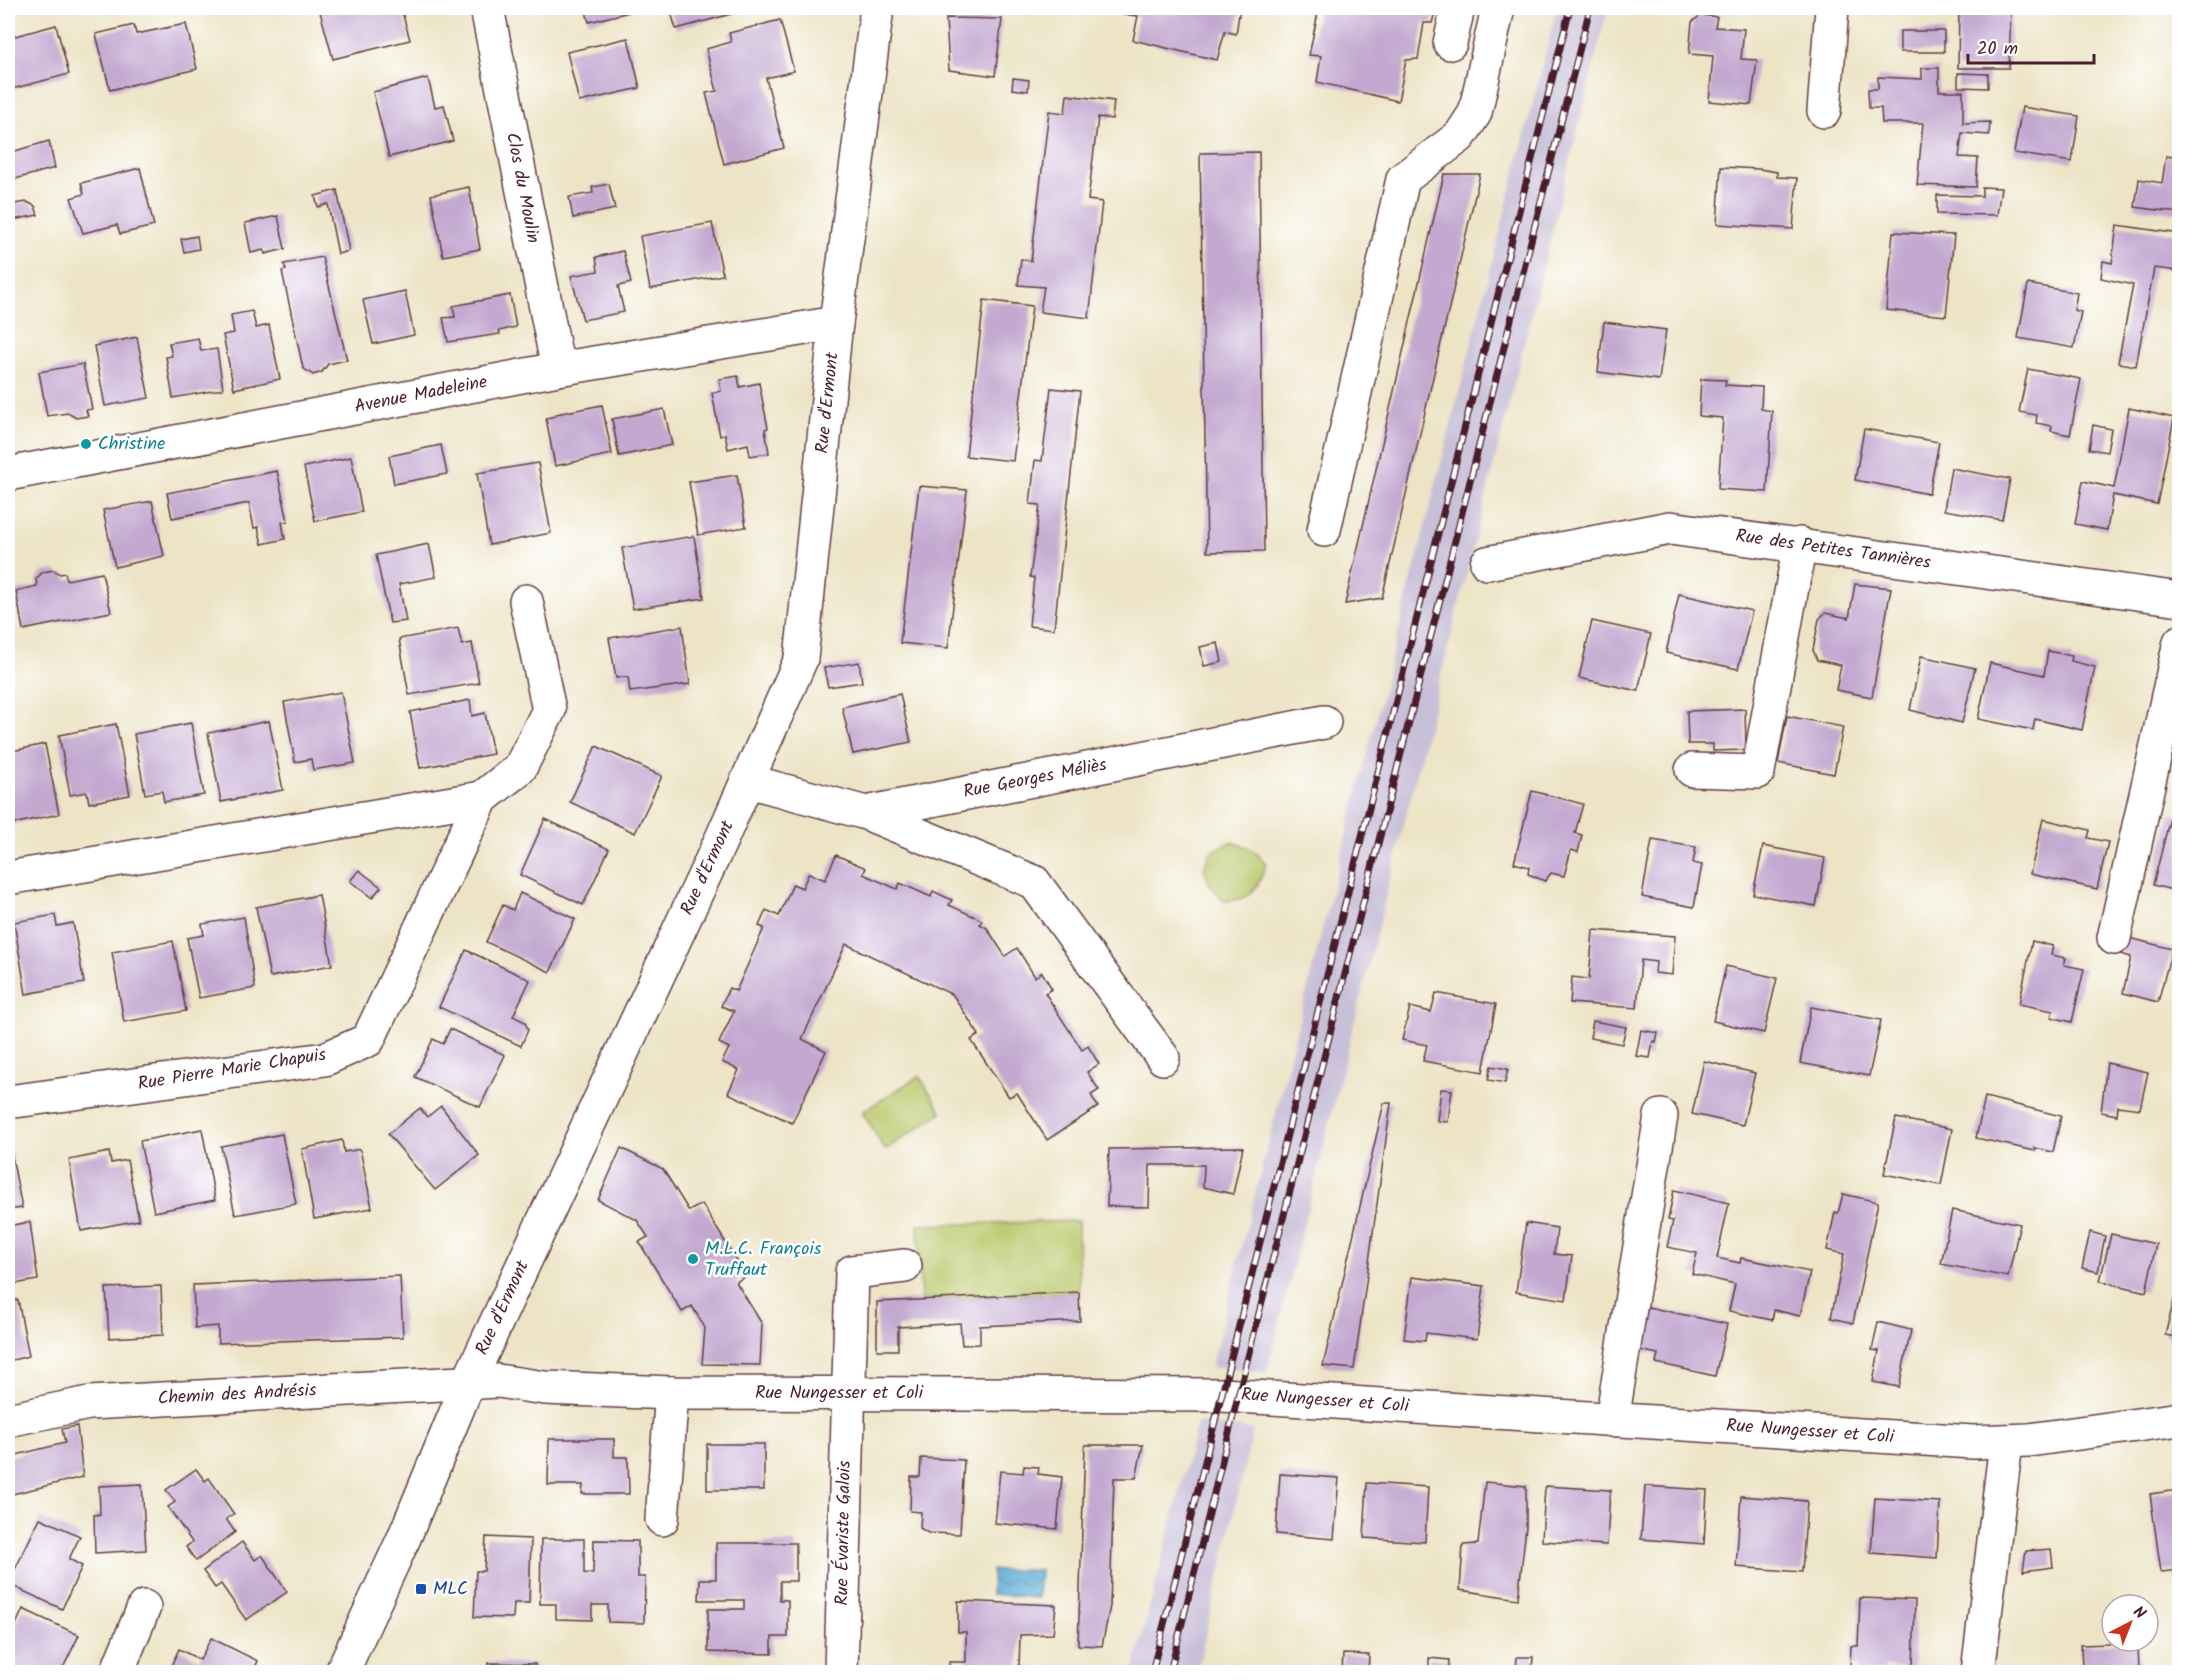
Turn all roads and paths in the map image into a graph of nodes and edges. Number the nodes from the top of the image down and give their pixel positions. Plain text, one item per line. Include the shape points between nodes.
1 (487, 8) edge
2 (877, 8) edge
3 (1458, 8) edge
4 (1498, 8) edge
5 (1832, 8) edge
6 (1450, 43) dead end
7 (1824, 111) dead end
8 (836, 323) junction
9 (558, 369) junction
10 (8, 474) edge
11 (1324, 530) dead end
12 (1800, 544) junction
13 (1487, 563) dead end
14 (2180, 599) edge
15 (526, 601) dead end
16 (2180, 642) edge
17 (1324, 722) dead end
18 (1692, 770) dead end
19 (748, 781) junction
20 (482, 798) junction
21 (866, 813) junction
22 (8, 878) edge
23 (2114, 938) dead end
24 (1163, 1058) dead end
25 (8, 1102) edge
26 (1661, 1116) dead end
27 (905, 1266) dead end
28 (469, 1381) junction
29 (672, 1393) junction
30 (849, 1393) junction
31 (2180, 1419) edge
32 (8, 1420) edge
33 (1612, 1420) junction
34 (2006, 1443) junction
35 (662, 1520) dead end
36 (144, 1607) dead end
37 (117, 1672) edge
38 (342, 1672) edge
39 (841, 1672) edge
40 (1978, 1672) edge

1 - 9 street, Clos du Moulin
2 - 8 street, Rue d'Ermont
3 - 6 street
4 - 11 street via 1475,113 1460,136 1403,179
5 - 7 street
8 - 9 street, Avenue Madeleine
8 - 19 street, Rue d'Ermont via 801,659
9 - 10 street, Avenue Madeleine
12 - 13 street, Rue des Petites Tannières via 1670,528
12 - 14 street, Rue des Petites Tannières
12 - 18 street via 1758,772
15 - 20 street, Rue Pierre Marie Chapuis via 549,710 520,768
16 - 23 street
17 - 21 street, Rue Georges Méliès
19 - 21 street, Rue Georges Méliès
19 - 28 street, Rue d'Ermont
20 - 22 street, Rue Pierre Marie Chapuis
20 - 25 street, Rue Pierre Marie Chapuis via 368,1040 325,1059
21 - 24 street via 1034,882
26 - 33 street
27 - 30 street, Rue Évariste Galois via 852,1272
28 - 29 street, Rue Nungesser et Coli
28 - 32 street, Chemin des Andrésis via 89,1403
28 - 38 street, Rue d'Ermont via 404,1538
29 - 30 street, Rue Nungesser et Coli
29 - 35 street
30 - 33 street, Rue Nungesser et Coli via 1222,1395
30 - 39 street, Rue Évariste Galois
31 - 34 street, Rue Nungesser et Coli
33 - 34 street, Rue Nungesser et Coli
34 - 40 street
36 - 37 street

